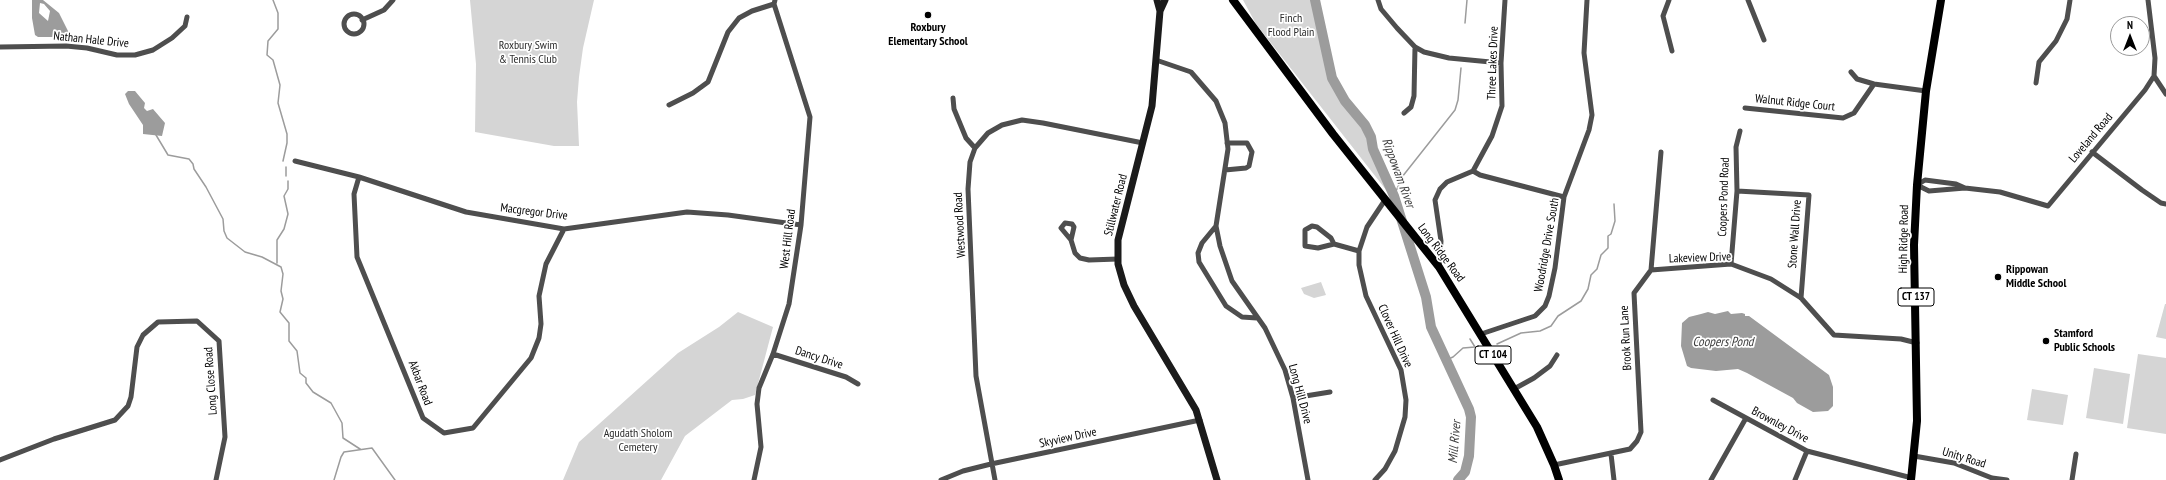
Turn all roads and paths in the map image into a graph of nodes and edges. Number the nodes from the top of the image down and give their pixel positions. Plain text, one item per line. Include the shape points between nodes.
1 (393, 0) edge
2 (1158, 0) edge
3 (1165, 0) edge
4 (1233, 0) edge
5 (1378, 0) edge
6 (1505, 0) edge
7 (1587, 0) edge
8 (1668, 0) edge
9 (1748, 0) edge
10 (1941, 0) edge
11 (2070, 0) edge
12 (2148, 0) edge
13 (774, 2) edge
14 (1160, 11) junction
15 (187, 16) dead end
16 (362, 20) dead end
17 (1764, 40) dead end
18 (0, 47) edge
19 (1415, 47) junction
20 (1672, 51) dead end
21 (1156, 60) junction
22 (1501, 63) junction
23 (1851, 72) dead end
24 (2154, 76) junction
25 (2036, 83) dead end
26 (1874, 84) junction
27 (1926, 91) junction
28 (2166, 94) edge
29 (953, 98) dead end
30 (669, 105) dead end
31 (1745, 108) dead end
32 (1404, 113) dead end
33 (1740, 131) dead end
34 (1143, 143) junction
35 (1227, 144) junction
36 (975, 148) junction
37 (1661, 152) dead end
38 (2092, 152) junction
39 (295, 161) dead end
40 (1225, 170) junction
41 (1473, 171) junction
42 (359, 177) junction
43 (1917, 185) junction
44 (1965, 188) junction
45 (1737, 191) junction
46 (1564, 197) junction
47 (1385, 200) junction
48 (2166, 204) edge
49 (800, 226) junction
50 (1216, 226) junction
51 (564, 228) junction
52 (1071, 240) dead end
53 (1334, 244) junction
54 (1359, 251) junction
55 (1118, 259) junction
56 (1732, 264) junction
57 (1439, 267) junction
58 (1651, 270) junction
59 (1801, 298) junction
60 (1257, 318) junction
61 (1481, 334) junction
62 (1917, 343) junction
63 (773, 354) junction
64 (1557, 355) dead end
65 (858, 384) dead end
66 (1514, 389) junction
67 (1330, 392) dead end
68 (1293, 398) junction
69 (1712, 400) dead end
70 (1746, 418) junction
71 (1200, 420) junction
72 (1807, 451) junction
73 (1611, 454) junction
74 (2076, 454) dead end
75 (1914, 456) junction
76 (0, 460) edge
77 (991, 464) junction
78 (1554, 465) junction
79 (1911, 479) edge
80 (216, 480) edge
81 (754, 480) edge
82 (941, 480) edge
83 (995, 480) edge
84 (1217, 480) edge
85 (1308, 480) edge
86 (1375, 480) edge
87 (1559, 480) edge
88 (1614, 480) edge
89 (1711, 480) edge
90 (1795, 480) edge
91 (2007, 480) edge
92 (2072, 480) edge

1 - 16 street via 384,10
2 - 14 main road, Stillwater Road
3 - 14 main road, Stillwater Road
4 - 47 main road, Long Ridge Road / CT 104
5 - 19 street via 1381,9
6 - 22 street, Three Lakes Drive
7 - 46 street, Woodridge Drive South via 1584,52 1592,115 1589,130
8 - 20 street via 1663,16
9 - 17 street
10 - 27 main road, High Ridge Road / CT 137
11 - 25 street via 2067,19 2056,41 2039,62
12 - 24 street via 2155,58
13 - 30 street via 752,10 740,18 728,32 708,82
13 - 49 street, West Hill Road via 810,117
14 - 21 main road, Stillwater Road
15 - 18 street, Nathan Hale Drive via 185,26 172,38 153,50 135,55 117,55 66,46
19 - 22 street via 1449,58
19 - 32 street via 1414,96 1411,107
21 - 34 main road, Stillwater Road via 1152,106
21 - 35 street, Long Hill Drive via 1191,72 1204,85 1216,101 1226,123
22 - 41 street, Three Lakes Drive via 1502,106 1492,136
23 - 26 street via 1857,79
24 - 28 street
24 - 38 street, Loveland Road
26 - 27 street
26 - 31 street, Walnut Ridge Court via 1854,113 1843,118
27 - 43 main road, High Ridge Road / CT 137
29 - 36 street via 954,109 966,138
33 - 45 street, Coopers Pond Road via 1736,154
34 - 36 street, Westwood Road via 1022,120 1002,125 988,133
34 - 55 main road, Stillwater Road via 1118,240
35 - 40 street, Long Hill Drive
35 - 40 street via 1247,143 1252,152 1249,166
36 - 77 street, Westwood Road via 970,162 968,190 976,376
37 - 58 street
38 - 44 street, Loveland Road via 2048,206 2000,192
38 - 48 street via 2142,190
39 - 42 street, Macgregor Drive
40 - 50 street, Long Hill Drive via 1216,213
41 - 46 street
41 - 57 street via 1447,182 1435,200 1441,241
42 - 51 street, Macgregor Drive via 466,212
42 - 51 street, Akbar Road via 354,194 357,257 423,418 444,434 473,428 531,358 539,338 539,296 546,264
43 - 44 street, Loveland Road via 1929,191
43 - 44 street, Loveland Road via 1931,181 1956,184
43 - 62 main road, High Ridge Road / CT 137 via 1914,245
45 - 56 street, Coopers Pond Road
45 - 59 street, Stone Wall Drive via 1809,195
46 - 61 street, Woodridge Drive South via 1556,268 1545,306 1535,316
47 - 54 street, Clover Hill Drive via 1367,227
47 - 57 main road, Long Ridge Road / CT 104
49 - 51 street, Macgregor Drive via 728,215 687,212
49 - 63 street, West Hill Road via 789,304
50 - 60 street, Long Hill Drive via 1232,281
50 - 60 street via 1202,243 1198,252 1199,262 1226,306 1242,317
52 - 55 street via 1075,253 1080,258
53 - 53 street via 1317,226 1305,230 1305,246 1318,248
53 - 54 street
54 - 86 street, Clover Hill Drive via 1360,279 1401,370 1406,400 1405,417 1396,451
55 - 71 main road, Stillwater Road via 1124,285 1134,306 1188,395
56 - 58 street, Lakeview Drive
56 - 59 street, Lakeview Drive via 1771,279
57 - 61 main road, Long Ridge Road / CT 104
58 - 73 street, Brook Run Lane via 1634,293 1641,432 1630,449
59 - 62 street, Lakeview Drive via 1834,335 1901,339
60 - 68 street, Long Hill Drive via 1265,328 1285,370
61 - 66 main road, Long Ridge Road / CT 104
62 - 75 main road, High Ridge Road / CT 137 via 1917,421
63 - 65 street, Dancy Drive via 846,377
63 - 81 street, West Hill Road via 759,388 757,404 761,447
64 - 66 street via 1550,366
66 - 78 main road, Long Ridge Road / CT 104 via 1537,428
67 - 68 street
68 - 85 street, Long Hill Drive
69 - 70 street, Brownley Drive
70 - 72 street, Brownley Drive
70 - 89 street
71 - 77 street, Skyview Drive
71 - 84 main road, Stillwater Road
72 - 79 street, Brownley Drive
72 - 90 street
73 - 78 street, Brook Run Lane
73 - 88 street
74 - 92 street
75 - 79 main road, High Ridge Road / CT 137
75 - 91 street, Unity Road via 1954,463 1992,478
76 - 80 street, Long Close Road via 115,420 125,410 131,398 137,347 143,335 158,322 197,321 219,341 225,437
77 - 82 street, Skyview Drive
77 - 83 street, Westwood Road
78 - 87 main road, Long Ridge Road / CT 104

